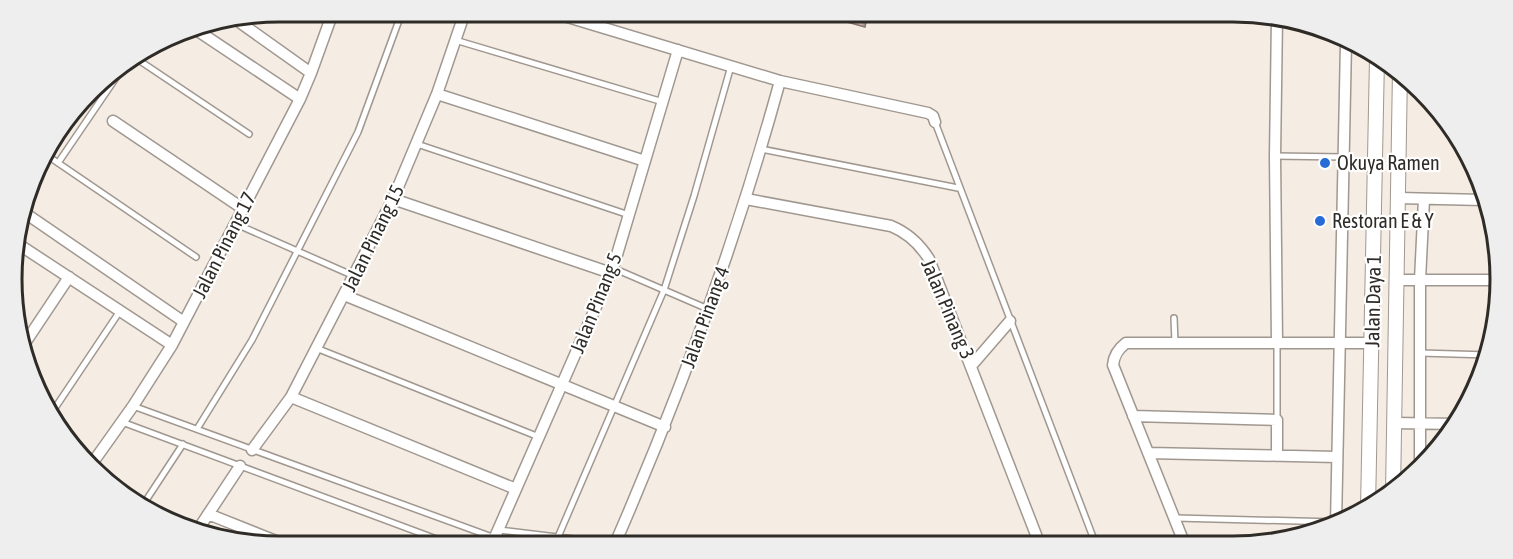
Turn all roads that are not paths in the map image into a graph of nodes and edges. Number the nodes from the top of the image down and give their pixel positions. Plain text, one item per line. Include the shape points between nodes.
1 (329, 22) edge
2 (398, 22) edge
3 (461, 22) edge
4 (584, 22) edge
5 (243, 25) edge
6 (1277, 26) edge
7 (203, 34) edge
8 (455, 40) junction
9 (1346, 48) edge
10 (678, 50) junction
11 (142, 63) edge
12 (731, 66) junction
13 (1377, 67) edge
14 (311, 74) junction
15 (780, 81) junction
16 (1400, 84) edge
17 (111, 85) edge
18 (437, 94) junction
19 (300, 99) junction
20 (663, 102) junction
21 (113, 121) dead end
22 (935, 122) joint
23 (249, 134) dead end
24 (417, 144) junction
25 (761, 149) junction
26 (1275, 156) junction
27 (1344, 157) junction
28 (53, 159) edge
29 (645, 161) junction
30 (58, 163) junction
31 (958, 188) junction
32 (1398, 198) junction
33 (393, 199) junction
34 (746, 199) junction
35 (1424, 199) junction
36 (1478, 200) edge
37 (242, 208) junction
38 (629, 216) junction
39 (30, 217) edge
40 (235, 223) junction
41 (25, 248) edge
42 (298, 251) junction
43 (196, 257) dead end
44 (612, 271) junction
45 (354, 276) junction
46 (69, 278) junction
47 (1396, 280) junction
48 (1420, 280) junction
49 (1490, 280) edge
50 (664, 290) junction
51 (344, 295) junction
52 (709, 309) junction
53 (120, 311) junction
54 (1174, 318) dead end
55 (1010, 321) junction
56 (184, 322) junction
57 (29, 337) edge
58 (1277, 342) junction
59 (1175, 343) junction
60 (1340, 343) junction
61 (1372, 343) junction
62 (172, 345) junction
63 (316, 348) junction
64 (1420, 353) junction
65 (1479, 355) edge
66 (972, 365) junction
67 (561, 385) junction
68 (291, 397) junction
69 (56, 406) edge
70 (133, 406) junction
71 (614, 407) junction
72 (1133, 416) junction
73 (1277, 420) junction
74 (122, 422) junction
75 (1394, 423) junction
76 (1420, 423) junction
77 (1446, 424) edge
78 (665, 427) junction
79 (197, 429) junction
80 (539, 437) junction
81 (183, 444) junction
82 (252, 450) junction
83 (1148, 453) junction
84 (1277, 456) junction
85 (1420, 456) edge
86 (1337, 457) junction
87 (96, 459) edge
88 (240, 466) junction
89 (1393, 481) edge
90 (516, 489) junction
91 (1368, 498) edge
92 (147, 499) edge
93 (208, 514) junction
94 (1336, 515) edge
95 (1174, 518) junction
96 (1318, 522) edge
97 (201, 524) edge
98 (250, 534) edge
99 (428, 536) edge
100 (489, 536) edge
101 (496, 536) edge
102 (558, 536) edge
103 (618, 536) edge
104 (1037, 536) edge
105 (1093, 536) edge
106 (1181, 536) edge

1 - 14 street, Jalan Pinang 17
2 - 42 lane via 358,132
3 - 8 street, Jalan Pinang 15
4 - 10 street
5 - 14 street
6 - 26 street
7 - 19 street
8 - 18 street, Jalan Pinang 15
8 - 20 lane
9 - 27 street
10 - 12 street
10 - 20 street, Jalan Pinang 5
11 - 23 lane
12 - 15 street
12 - 50 lane
13 - 61 main road, Jalan Daya 1
14 - 19 street, Jalan Pinang 17
15 - 22 street via 928,113
15 - 25 street, Jalan Pinang 4
16 - 32 main road, Jalan Daya 1
17 - 30 lane
18 - 24 street, Jalan Pinang 15
18 - 29 street
19 - 37 street, Jalan Pinang 17
20 - 29 street, Jalan Pinang 5
21 - 37 street
22 - 31 lane
24 - 33 street, Jalan Pinang 15
24 - 38 lane
25 - 31 lane
25 - 34 street, Jalan Pinang 4
26 - 27 lane
26 - 58 street
27 - 60 street
28 - 30 lane
29 - 38 street, Jalan Pinang 5
30 - 43 lane
31 - 55 lane
32 - 35 street
32 - 47 main road, Jalan Daya 1
33 - 44 street
33 - 45 street, Jalan Pinang 15
34 - 52 street, Jalan Pinang 4
34 - 66 street, Jalan Pinang 3 via 891,226 912,237 929,259
35 - 36 street
35 - 48 street
37 - 40 street, Jalan Pinang 17
38 - 44 street, Jalan Pinang 5
39 - 56 street
40 - 42 lane
40 - 56 street, Jalan Pinang 17
41 - 46 street
42 - 45 lane
42 - 79 lane via 252,340
44 - 50 lane
44 - 67 street, Jalan Pinang 5
45 - 51 street, Jalan Pinang 15
46 - 53 street
46 - 57 street
47 - 48 street
47 - 75 main road, Jalan Daya 1
48 - 49 street
48 - 64 street
50 - 52 lane
50 - 71 lane
51 - 63 street, Jalan Pinang 15
51 - 67 street
52 - 78 street, Jalan Pinang 4
53 - 62 street
53 - 69 lane
54 - 59 lane
55 - 66 street
55 - 105 lane
56 - 62 street, Jalan Pinang 17
58 - 59 street
58 - 60 street
58 - 73 lane
59 - 72 street via 1126,343 1117,351 1113,364
60 - 61 street
60 - 86 street
61 - 91 main road, Jalan Daya 1
62 - 70 street, Jalan Pinang 17
63 - 68 street, Jalan Pinang 15
63 - 80 lane
64 - 65 lane
64 - 76 street
66 - 104 street, Jalan Pinang 3
67 - 71 street
67 - 80 street, Jalan Pinang 5
68 - 82 street, Jalan Pinang 15
68 - 90 street
70 - 74 street, Jalan Pinang 17
70 - 79 lane
71 - 78 street
71 - 102 lane
72 - 73 street
72 - 83 street
73 - 84 street
74 - 81 lane
74 - 87 street, Jalan Pinang 17
75 - 76 street
75 - 89 main road, Jalan Daya 1
76 - 77 street
76 - 85 street
78 - 103 street, Jalan Pinang 4
79 - 82 lane
80 - 90 street, Jalan Pinang 5
81 - 88 lane
81 - 92 lane
82 - 100 lane
83 - 84 street
83 - 95 street
84 - 86 street
86 - 94 street
88 - 93 street
88 - 99 lane
90 - 101 street, Jalan Pinang 5
93 - 97 street
93 - 98 street
95 - 96 lane
95 - 106 street

